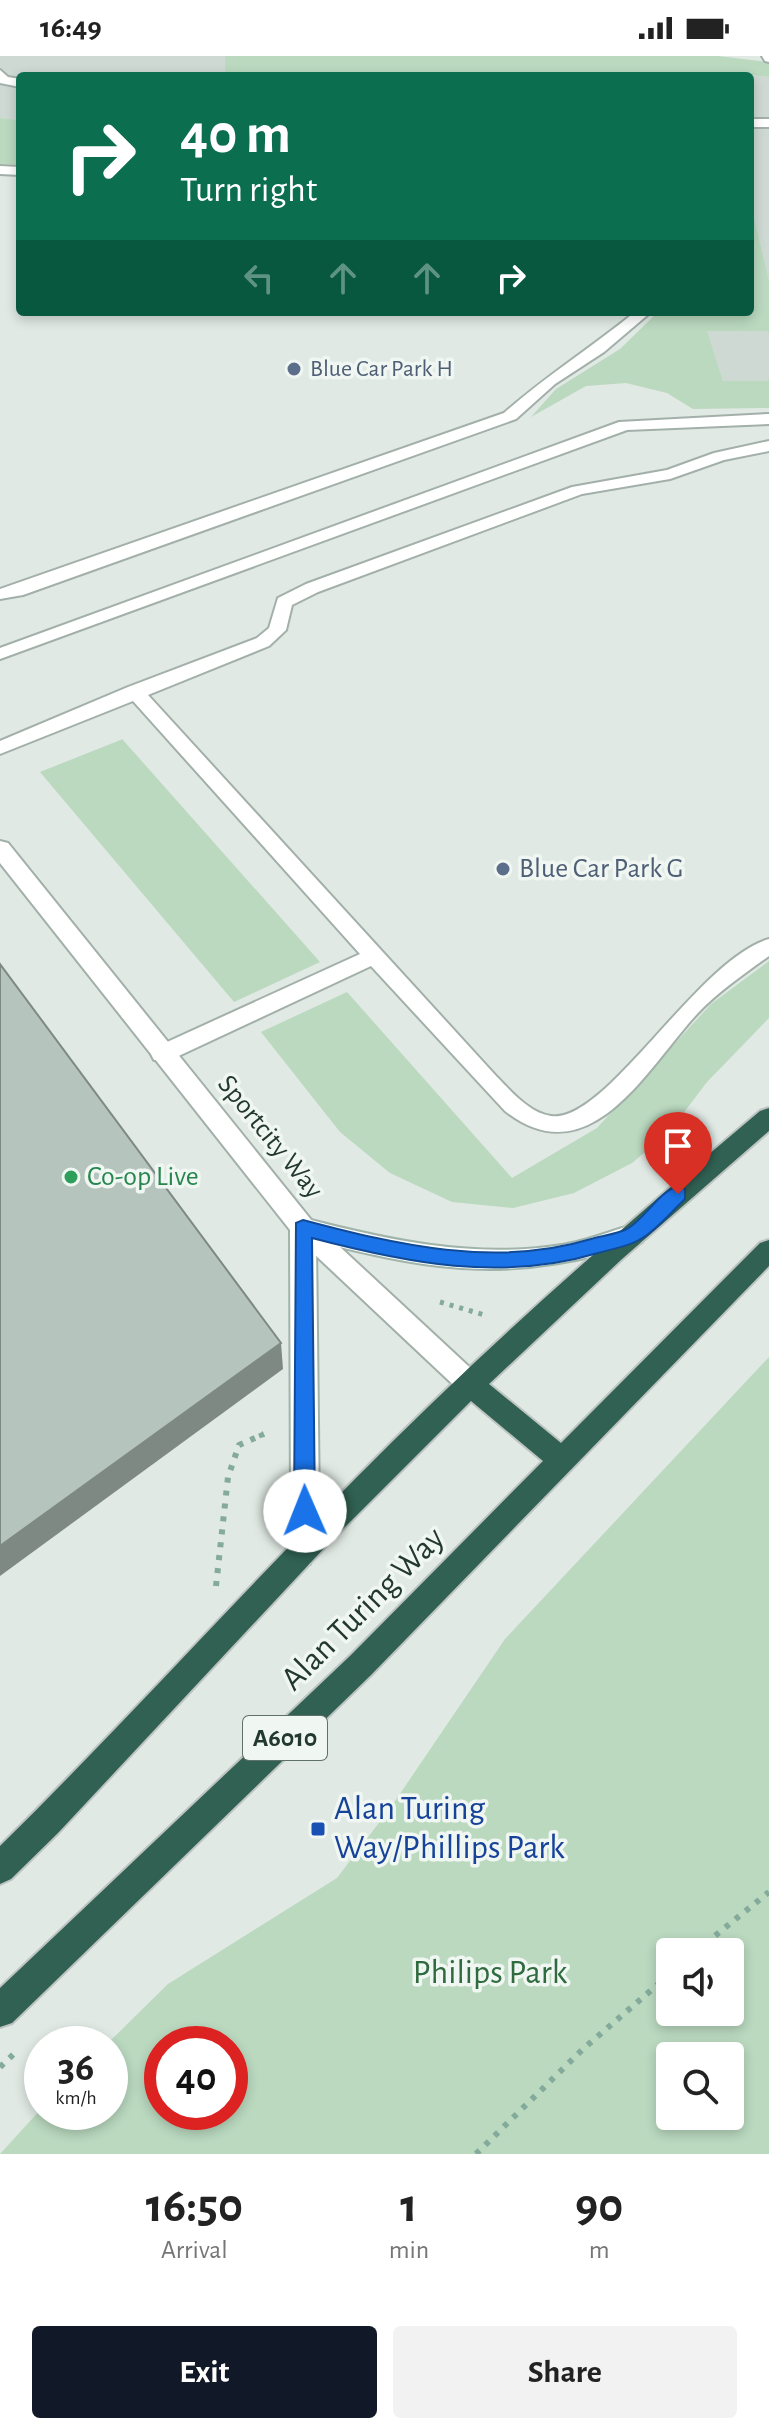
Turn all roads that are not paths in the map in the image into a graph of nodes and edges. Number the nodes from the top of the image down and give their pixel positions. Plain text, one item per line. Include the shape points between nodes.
1 (639, 316) edge
2 (769, 419) edge
3 (769, 446) edge
4 (0, 594) edge
5 (0, 654) edge
6 (134, 691) junction
7 (0, 748) edge
8 (0, 848) edge
9 (769, 946) edge
10 (372, 957) junction
11 (162, 1054) junction
12 (769, 1117) edge
13 (303, 1228) junction
14 (633, 1235) junction
15 (769, 1250) edge
16 (470, 1384) junction
17 (564, 1462) junction
18 (300, 1555) junction
19 (0, 1868) edge
20 (0, 2011) edge

1 - 4 lane via 510,416
2 - 5 lane via 625,425
3 - 6 lane via 670,474 578,490 312,588 284,602 277,630 263,642
6 - 7 lane
6 - 10 lane
8 - 11 street, Sportcity Way
9 - 10 lane via 713,986 598,1109 565,1125 536,1120 516,1109
10 - 11 lane
11 - 13 street, Sportcity Way
12 - 14 highway
13 - 14 street via 391,1251 477,1260 564,1255
13 - 16 street, Sportcity Way
13 - 18 street via 305,1511
14 - 16 highway
15 - 17 highway, Alan Turing Way / A6010
16 - 17 highway, Sportcity Way
16 - 18 highway
17 - 20 highway, Alan Turing Way / A6010
18 - 19 highway

